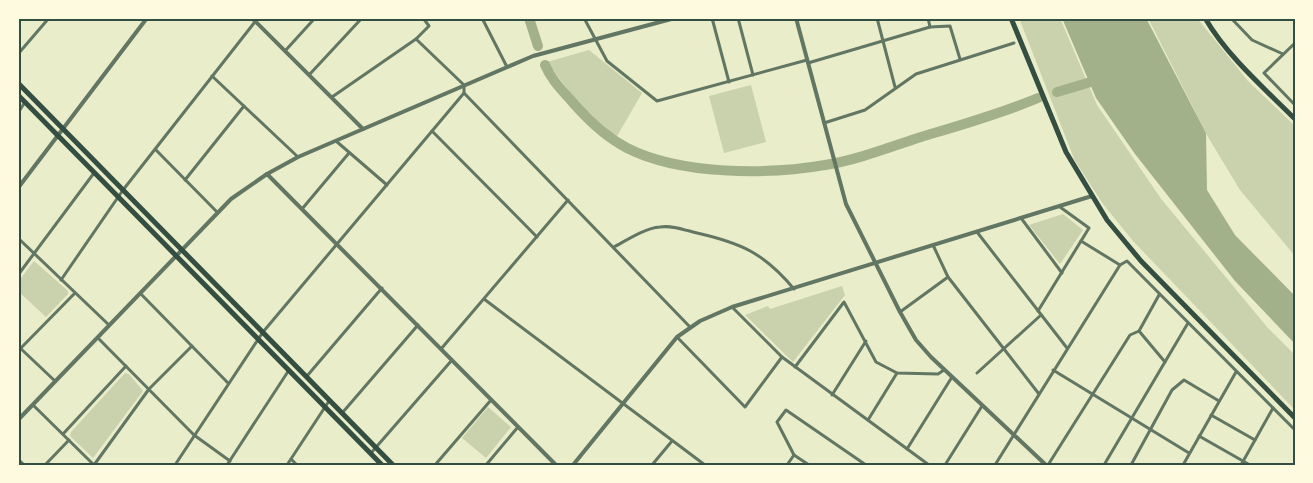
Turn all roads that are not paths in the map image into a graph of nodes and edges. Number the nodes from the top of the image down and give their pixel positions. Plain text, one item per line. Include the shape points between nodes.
1 (49, 18) edge
2 (147, 18) edge
3 (315, 18) edge
4 (362, 18) edge
5 (423, 18) edge
6 (482, 18) edge
7 (584, 18) edge
8 (675, 18) edge
9 (712, 18) edge
10 (738, 18) edge
11 (796, 18) edge
12 (877, 18) edge
13 (928, 18) edge
14 (1011, 18) edge
15 (1205, 18) edge
16 (1232, 18) edge
17 (255, 19) edge
18 (661, 20) edge
19 (930, 27) junction
20 (416, 39) junction
21 (596, 39) junction
22 (883, 41) junction
23 (1014, 43) dead end
24 (1295, 43) edge
25 (285, 51) junction
26 (18, 54) edge
27 (1283, 54) junction
28 (960, 59) junction
29 (808, 61) junction
30 (507, 66) junction
31 (309, 75) junction
32 (753, 75) junction
33 (212, 76) junction
34 (729, 82) junction
35 (18, 84) edge
36 (464, 85) junction
37 (896, 87) junction
38 (464, 93) junction
39 (18, 95) edge
40 (332, 97) junction
41 (25, 102) junction
42 (1295, 105) edge
43 (244, 106) junction
44 (18, 113) edge
45 (1295, 119) edge
46 (824, 123) junction
47 (62, 128) junction
48 (363, 129) junction
49 (432, 131) junction
50 (57, 135) junction
51 (335, 141) junction
52 (155, 149) junction
53 (349, 153) junction
54 (298, 157) junction
55 (94, 172) junction
56 (267, 174) junction
57 (185, 180) junction
58 (387, 185) junction
59 (18, 188) edge
60 (123, 190) junction
61 (1092, 196) junction
62 (119, 198) junction
63 (568, 200) junction
64 (1060, 207) junction
65 (302, 209) junction
66 (218, 213) junction
67 (1020, 218) junction
68 (977, 232) junction
69 (537, 237) junction
70 (18, 238) edge
71 (1081, 241) junction
72 (337, 244) junction
73 (933, 246) junction
74 (614, 247) junction
75 (182, 250) junction
76 (34, 254) junction
77 (177, 255) junction
78 (876, 263) junction
79 (1120, 265) junction
80 (1062, 273) junction
81 (18, 275) edge
82 (948, 277) junction
83 (61, 280) junction
84 (382, 288) junction
85 (794, 289) junction
86 (75, 293) junction
87 (140, 293) junction
88 (1160, 295) junction
89 (484, 299) junction
90 (732, 307) junction
91 (900, 312) junction
92 (1040, 313) junction
93 (1188, 323) junction
94 (109, 325) junction
95 (418, 325) junction
96 (690, 327) junction
97 (1139, 331) junction
98 (263, 332) junction
99 (677, 337) junction
100 (97, 338) junction
101 (258, 339) junction
102 (866, 341) junction
103 (192, 346) junction
104 (1067, 348) junction
105 (19, 349) edge
106 (441, 349) junction
107 (1004, 349) junction
108 (782, 357) junction
109 (452, 360) junction
110 (1165, 363) junction
111 (295, 364) junction
112 (126, 366) junction
113 (795, 368) junction
114 (289, 370) junction
115 (944, 370) junction
116 (1053, 370) junction
117 (1236, 372) junction
118 (897, 373) junction
119 (977, 373) dead end
120 (307, 377) junction
121 (952, 377) junction
122 (55, 381) junction
123 (228, 383) junction
124 (149, 389) junction
125 (1039, 394) junction
126 (832, 395) junction
127 (1092, 395) junction
128 (330, 400) junction
129 (491, 400) junction
130 (1219, 401) junction
131 (622, 403) junction
132 (33, 405) junction
133 (324, 405) junction
134 (982, 406) junction
135 (1273, 408) junction
136 (343, 412) junction
137 (1211, 415) junction
138 (1295, 418) edge
139 (1132, 419) junction
140 (18, 420) edge
141 (868, 421) junction
142 (518, 427) junction
143 (1150, 430) junction
144 (1295, 430) edge
145 (63, 434) junction
146 (194, 435) junction
147 (1013, 436) junction
148 (1199, 436) junction
149 (69, 440) junction
150 (1255, 440) junction
151 (672, 441) junction
152 (376, 448) junction
153 (907, 449) junction
154 (370, 453) junction
155 (1189, 453) junction
156 (794, 454) junction
157 (18, 459) edge
158 (291, 459) junction
159 (490, 460) junction
160 (230, 461) junction
161 (1242, 463) edge
162 (24, 465) edge
163 (45, 465) edge
164 (174, 465) edge
165 (227, 465) edge
166 (287, 465) edge
167 (297, 465) edge
168 (382, 465) edge
169 (393, 465) edge
170 (435, 465) edge
171 (486, 465) edge
172 (496, 465) edge
173 (556, 465) edge
174 (573, 465) edge
175 (652, 465) edge
176 (705, 465) edge
177 (787, 465) edge
178 (809, 465) edge
179 (866, 465) edge
180 (929, 465) edge
181 (945, 465) edge
182 (995, 465) edge
183 (1047, 465) edge
184 (1104, 465) edge
185 (1131, 465) edge
186 (1183, 465) edge
187 (1250, 465) edge

1 - 26 street
2 - 47 street
3 - 25 street
4 - 31 street
5 - 20 street via 429,26
6 - 30 street
7 - 21 street
8 - 18 street
9 - 34 street
10 - 32 street
11 - 29 street
12 - 22 street
13 - 19 street
14 - 61 main road via 1066,152
15 - 45 main road via 1232,54
16 - 27 street via 1252,40
17 - 25 street
17 - 33 street
18 - 21 street
19 - 22 street
19 - 28 street via 950,26
20 - 36 street
20 - 40 street
21 - 30 street
21 - 34 street via 608,61 657,101
22 - 29 street
22 - 37 street
23 - 28 street
24 - 27 street
25 - 31 street
27 - 42 street via 1264,73
28 - 37 street via 916,74
29 - 32 street
29 - 46 street
30 - 36 street
31 - 40 street
32 - 34 street
33 - 43 street
33 - 52 street
35 - 47 main road
36 - 38 street
36 - 48 street
37 - 46 street via 865,110
38 - 49 street
38 - 63 street
39 - 41 main road
40 - 48 street
41 - 44 street
41 - 50 main road
43 - 54 street
43 - 57 street
46 - 78 street via 846,204
47 - 50 street
47 - 60 main road
48 - 51 street
49 - 58 street
49 - 69 street
50 - 55 main road
50 - 59 street
51 - 53 street
51 - 54 street
52 - 57 street
52 - 60 street
53 - 58 street
53 - 65 street
54 - 56 street
55 - 62 main road
55 - 76 street
56 - 65 street
56 - 66 street
57 - 66 street
58 - 72 street
60 - 62 street
60 - 75 main road
61 - 64 street
61 - 138 main road via 1141,261
62 - 77 main road
62 - 83 street
63 - 69 street
63 - 74 street
64 - 67 street
64 - 71 street via 1089,228
65 - 72 street
66 - 75 street
67 - 68 street
67 - 80 street
68 - 73 street
68 - 92 street
69 - 89 street
70 - 76 street
71 - 79 street
71 - 80 street
72 - 84 street
72 - 98 street
73 - 78 street
73 - 82 street
74 - 85 street via 659,226 729,240 776,267
74 - 96 street
75 - 77 street
75 - 98 main road
76 - 81 street
76 - 83 street
77 - 87 street
77 - 101 main road
78 - 85 street
78 - 91 street
79 - 88 street via 1127,261
79 - 104 street
80 - 92 street
82 - 91 street
82 - 107 street
83 - 86 street
84 - 95 street
84 - 120 street
85 - 90 street
86 - 94 street
86 - 105 street
87 - 94 street
87 - 103 street
88 - 93 street
88 - 97 street
89 - 106 street
89 - 131 street
90 - 96 street
90 - 108 street
91 - 115 street via 916,340
92 - 104 street
92 - 107 street
93 - 110 street
93 - 117 street
94 - 100 street
95 - 106 street
95 - 136 street
96 - 99 street
97 - 110 street
97 - 127 street via 1130,335
98 - 101 street
98 - 111 main road
99 - 108 street via 745,407
99 - 131 street
100 - 112 street
100 - 122 street
101 - 114 main road
101 - 123 street
102 - 113 street via 844,302
102 - 118 street via 876,362
102 - 126 street
103 - 123 street
103 - 124 street
104 - 116 street
105 - 122 street
106 - 109 street
107 - 119 street
107 - 125 street
108 - 113 street
109 - 129 street
109 - 152 street
110 - 139 street
111 - 114 street
111 - 120 main road
112 - 124 street
112 - 145 street
113 - 126 street
114 - 133 main road
114 - 160 street
115 - 118 street via 938,374
115 - 121 street
116 - 125 street
116 - 127 street
117 - 130 street
117 - 135 street
118 - 141 street
120 - 128 main road
121 - 134 street
121 - 153 street
122 - 132 street
123 - 146 street
124 - 146 street
124 - 149 street via 94,465
125 - 147 street
126 - 141 street
127 - 139 street
127 - 183 street
128 - 133 street
128 - 136 main road
129 - 142 street
129 - 170 street
130 - 137 street
130 - 143 street via 1184,380 1172,390
131 - 151 street
131 - 174 street
132 - 140 street
132 - 145 street
133 - 154 main road
133 - 158 street
134 - 147 street
134 - 181 street
135 - 144 street
135 - 150 street
136 - 152 main road
137 - 148 street
137 - 150 street
139 - 143 street
139 - 184 street
141 - 153 street
142 - 159 street
142 - 173 street
143 - 155 street
143 - 185 street
145 - 149 street
146 - 160 street
146 - 164 street
147 - 182 street
147 - 183 street
148 - 155 street
148 - 161 street
149 - 163 street
150 - 161 street
151 - 175 street
151 - 176 street
152 - 154 street
152 - 169 main road
153 - 180 street
154 - 168 main road
155 - 186 street
156 - 177 street
156 - 178 street
156 - 179 street via 777,425 786,410
157 - 162 street
158 - 166 street
158 - 167 street
159 - 171 street
159 - 172 street
160 - 165 street
161 - 187 street

